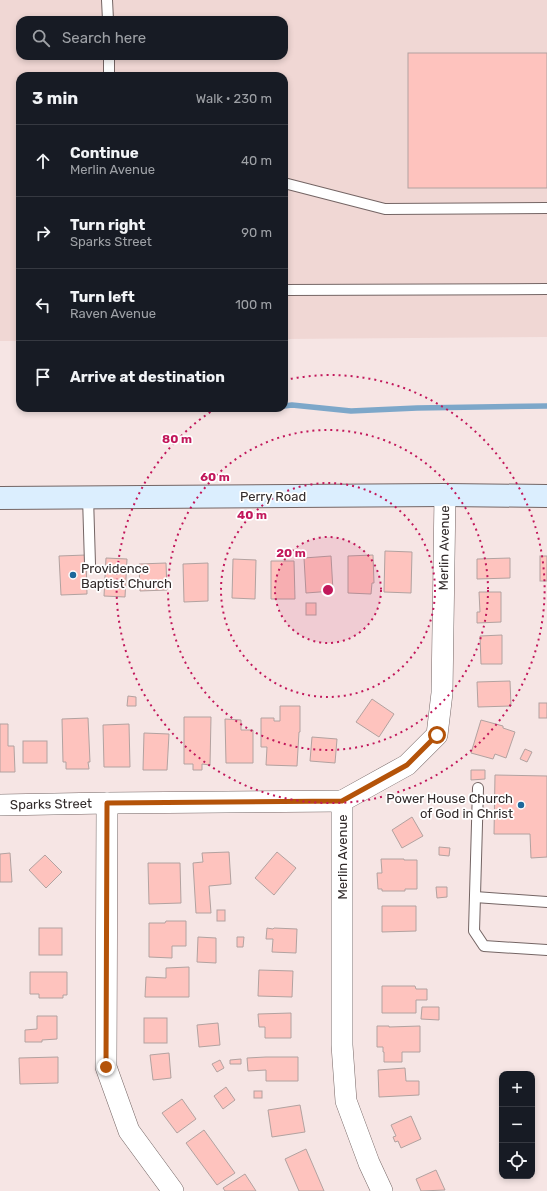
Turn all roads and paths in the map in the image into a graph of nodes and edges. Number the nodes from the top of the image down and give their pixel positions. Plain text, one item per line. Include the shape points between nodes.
1 (107, 0) edge
2 (108, 16) edge
3 (109, 60) edge
4 (112, 72) edge
5 (288, 185) edge
6 (547, 208) edge
7 (547, 289) edge
8 (288, 290) edge
9 (445, 495) junction
10 (547, 496) edge
11 (88, 497) junction
12 (0, 498) edge
13 (90, 564) dead end
14 (478, 788) dead end
15 (342, 801) junction
16 (107, 803) junction
17 (0, 806) edge
18 (475, 897) junction
19 (547, 902) edge
20 (547, 950) edge
21 (173, 1191) edge
22 (382, 1191) edge

1 - 2 lane
3 - 4 lane
5 - 6 lane via 385,209
7 - 8 lane
9 - 10 main road, Perry Road
9 - 11 main road, Perry Road
9 - 15 street, Merlin Avenue via 442,693 437,735 407,765
11 - 12 main road, Perry Road
11 - 13 lane
14 - 18 lane
15 - 16 street, Sparks Street
15 - 22 street, Merlin Avenue via 342,1045 346,1101
16 - 17 street, Sparks Street
16 - 21 street via 106,1067 129,1131
18 - 19 lane
18 - 20 lane via 474,931 484,946

